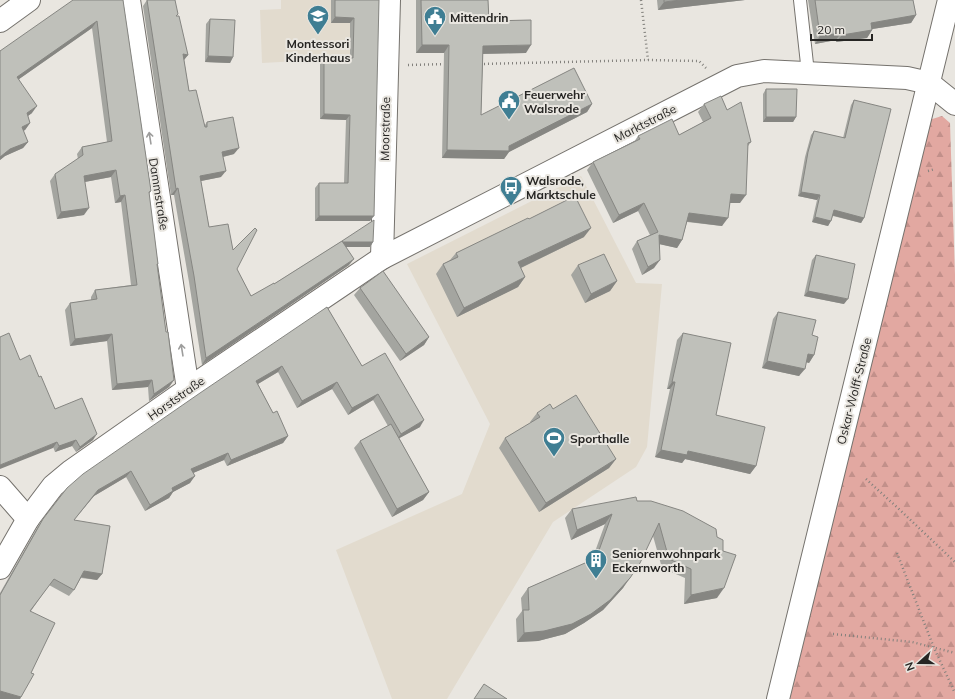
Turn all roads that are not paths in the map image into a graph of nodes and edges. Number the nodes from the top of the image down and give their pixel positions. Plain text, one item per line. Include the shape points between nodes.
1 (29, 0) edge
2 (129, 0) edge
3 (389, 0) edge
4 (800, 0) edge
5 (949, 0) edge
6 (0, 21) edge
7 (808, 73) junction
8 (929, 83) junction
9 (955, 104) edge
10 (382, 258) junction
11 (188, 389) junction
12 (0, 487) edge
13 (28, 519) junction
14 (0, 568) edge
15 (778, 699) edge

1 - 6 street
11 -> 2 street, Dammstraße
3 - 10 street, Moorstraße
4 - 7 lane
5 - 8 street, Oskar-Wolff-Straße
7 - 8 street, Marktstraße via 907,78
7 - 10 street, Marktstraße via 764,70 737,76
8 - 9 street
8 - 15 street, Oskar-Wolff-Straße
10 - 11 street, Horststraße
11 - 13 street, Horststraße via 71,470 53,486
12 - 13 street
13 - 14 street, Horststraße

